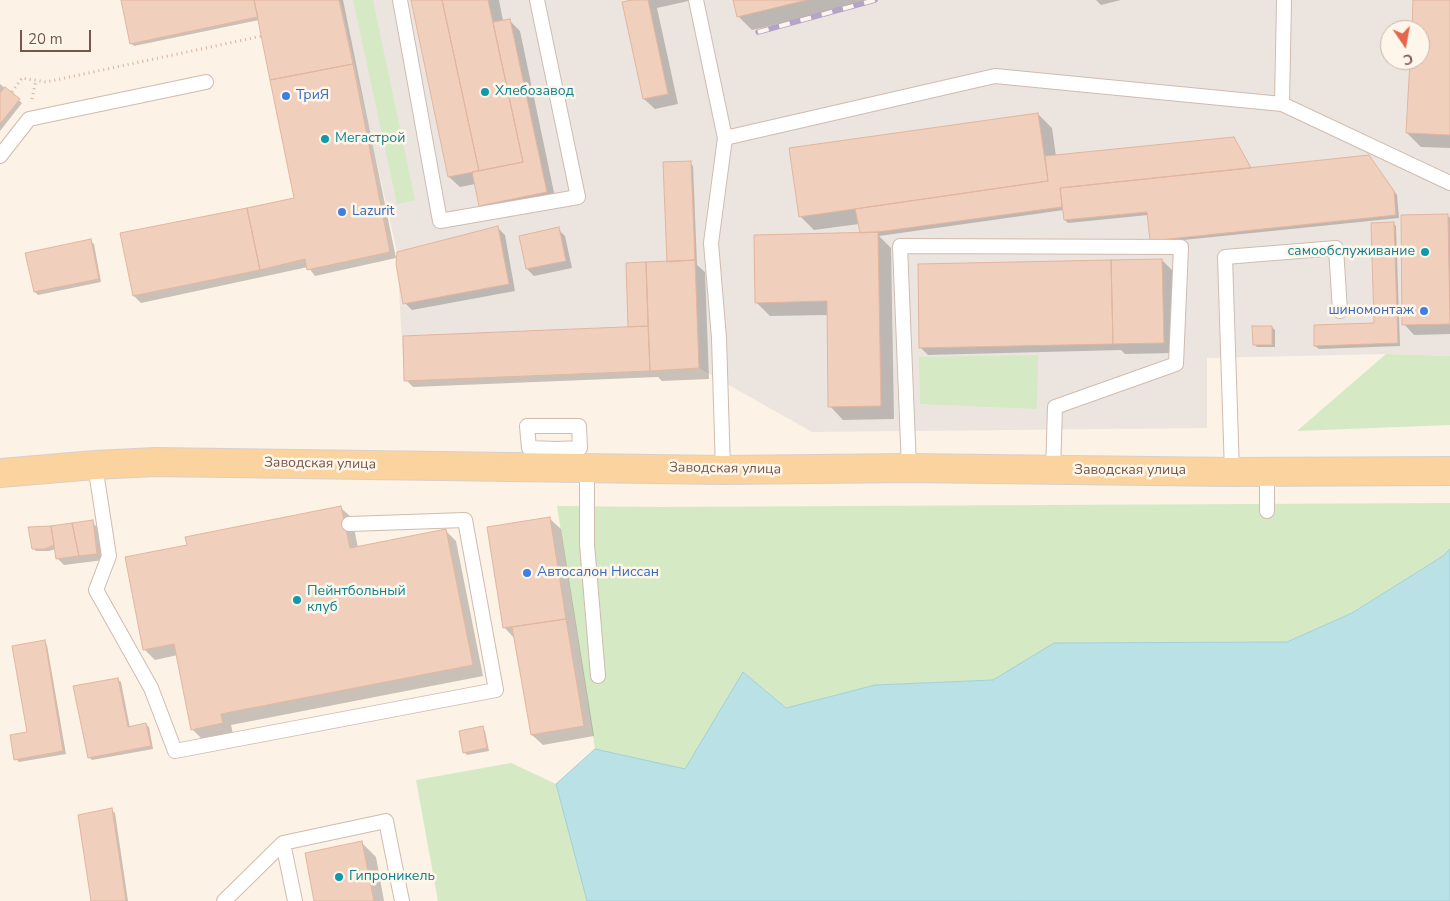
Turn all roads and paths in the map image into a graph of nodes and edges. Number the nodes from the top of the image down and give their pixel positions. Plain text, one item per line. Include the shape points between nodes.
1 (400, 0) edge
2 (537, 0) edge
3 (696, 0) edge
4 (1284, 0) edge
5 (262, 36) dead end
6 (206, 82) dead end
7 (12, 92) dead end
8 (1282, 104) junction
9 (724, 138) junction
10 (0, 156) edge
11 (1450, 183) edge
12 (1340, 311) dead end
13 (94, 465) junction
14 (587, 467) junction
15 (910, 468) junction
16 (723, 470) junction
17 (1053, 471) junction
18 (1450, 471) edge
19 (1232, 472) junction
20 (1267, 472) junction
21 (0, 473) edge
22 (1267, 511) dead end
23 (349, 524) dead end
24 (598, 676) dead end
25 (283, 842) junction
26 (224, 901) edge
27 (294, 901) edge
28 (402, 901) edge

1 - 2 lane via 440,221 578,197
3 - 9 lane
4 - 8 lane
5 - 7 path via 46,82 22,78
6 - 10 lane via 29,119
8 - 9 lane via 995,76
8 - 11 lane
9 - 16 lane via 711,243 719,338
12 - 19 lane via 1336,248 1225,258
13 - 14 main road, Заводская улица via 558,458
13 - 21 main road, Заводская улица
13 - 23 lane via 109,556 96,590 151,688 174,751 496,690 465,520
14 - 16 main road, Заводская улица
14 - 24 lane via 587,544
15 - 16 main road, Заводская улица
15 - 17 main road, Заводская улица
15 - 17 lane via 900,246 1181,247 1176,364 1055,407
17 - 19 main road, Заводская улица
18 - 20 main road, Заводская улица
19 - 20 main road, Заводская улица
20 - 22 lane
25 - 26 lane
25 - 27 lane
25 - 28 lane via 386,821

